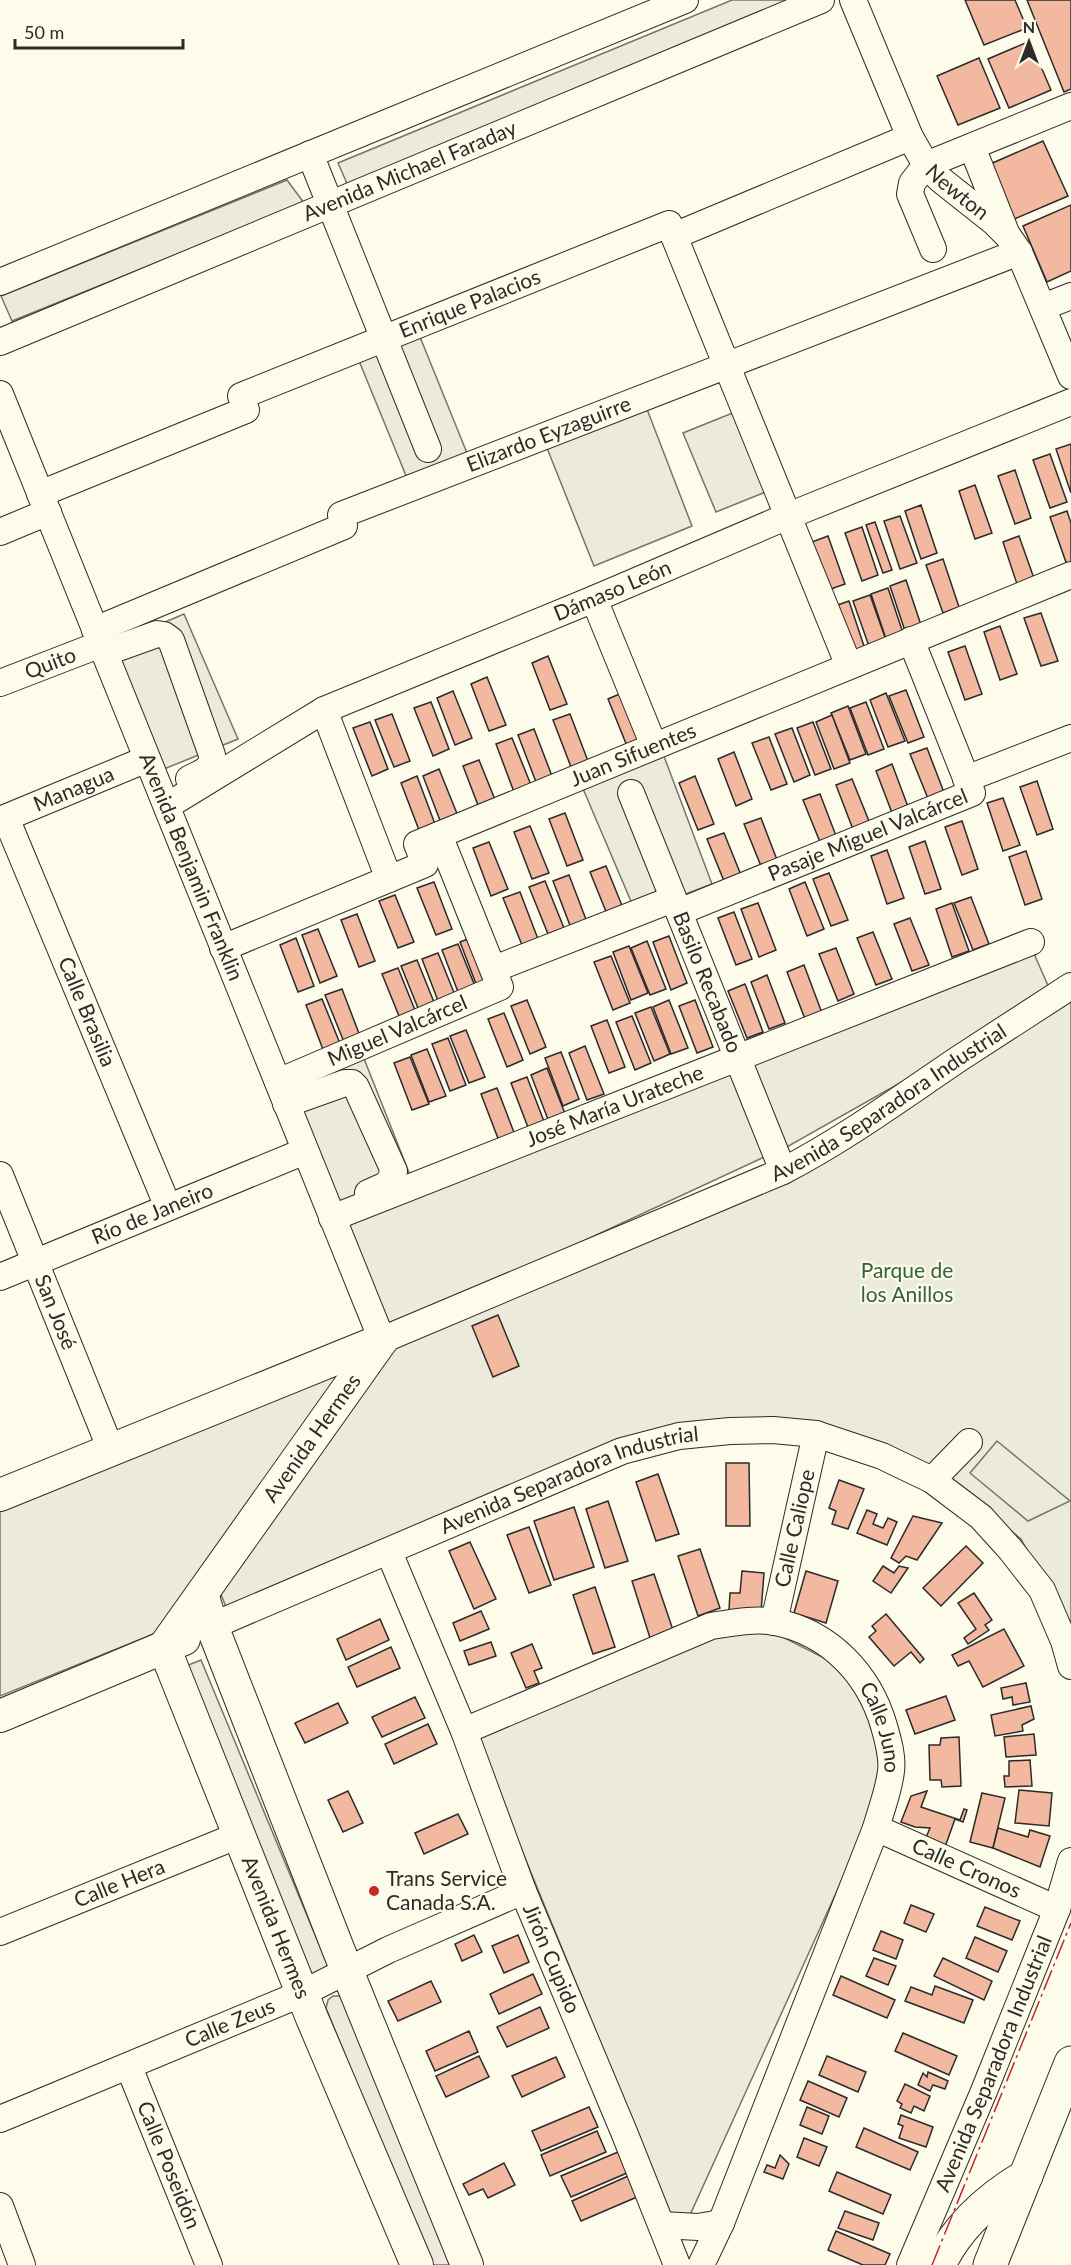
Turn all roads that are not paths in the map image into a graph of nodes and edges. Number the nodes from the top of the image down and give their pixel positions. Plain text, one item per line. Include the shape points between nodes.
1 (685, 0) edge
2 (821, 0) edge
3 (853, 0) edge
4 (1071, 106) edge
5 (910, 137) junction
6 (972, 147) junction
7 (310, 154) junction
8 (926, 165) junction
9 (330, 204) junction
10 (674, 236) junction
11 (1014, 244) junction
12 (933, 249) dead end
13 (0, 282) edge
14 (1071, 296) edge
15 (1044, 307) junction
16 (384, 339) junction
17 (0, 342) edge
18 (727, 365) junction
19 (1071, 376) edge
20 (0, 394) edge
21 (1071, 402) edge
22 (428, 449) dead end
23 (44, 503) junction
24 (788, 516) junction
25 (0, 532) edge
26 (1071, 575) edge
27 (594, 599) junction
28 (911, 640) junction
29 (100, 642) junction
30 (849, 666) junction
31 (0, 683) edge
32 (324, 710) junction
33 (1071, 738) edge
34 (654, 746) junction
35 (147, 759) junction
36 (966, 779) junction
37 (631, 793) dead end
38 (164, 799) junction
39 (3, 819) edge
40 (439, 835) junction
41 (389, 879) junction
42 (676, 905) junction
43 (1031, 942) dead end
44 (223, 948) junction
45 (494, 969) junction
46 (1071, 986) edge
47 (740, 1062) junction
48 (282, 1093) junction
49 (305, 1151) junction
50 (513, 1162) dead end
51 (783, 1171) junction
52 (0, 1175) edge
53 (168, 1207) junction
54 (331, 1214) junction
55 (35, 1262) junction
56 (0, 1276) edge
57 (382, 1340) junction
58 (816, 1434) junction
59 (969, 1442) dead end
60 (111, 1450) junction
61 (932, 1480) junction
62 (0, 1495) edge
63 (389, 1552) junction
64 (202, 1594) junction
65 (774, 1622) junction
66 (212, 1626) junction
67 (164, 1647) junction
68 (1071, 1666) edge
69 (0, 1716) edge
70 (464, 1731) junction
71 (876, 1828) junction
72 (239, 1835) junction
73 (1071, 1861) edge
74 (523, 1891) junction
75 (1057, 1909) junction
76 (0, 1932) edge
77 (347, 1970) junction
78 (303, 1993) junction
79 (1071, 2063) edge
80 (129, 2067) junction
81 (0, 2119) edge
82 (1026, 2176) junction
83 (0, 2206) edge
84 (721, 2223) junction
85 (662, 2225) junction
86 (22, 2265) edge
87 (209, 2265) edge
88 (417, 2265) edge
89 (467, 2265) edge
90 (677, 2265) edge
91 (701, 2265) edge
92 (910, 2265) edge
93 (939, 2265) edge
94 (990, 2265) edge

1 - 7 street
2 - 9 street, Avenida Michael Faraday
3 - 5 street, Newton
4 - 6 street
5 - 8 street, Newton
5 - 10 street
6 - 8 street
6 - 11 street
7 - 9 street
7 - 13 street
8 - 11 street, Newton
8 - 12 street via 912,183 910,194
9 - 16 street
9 - 17 street, Avenida Michael Faraday
10 - 16 street, Enrique Palacios via 669,224
10 - 18 street
11 - 15 street, Newton
11 - 18 street, Elizardo Eyzaguirre
14 - 15 street
15 - 19 street, Newton
16 - 22 street
16 - 23 street, Enrique Palacios via 241,396 246,410
18 - 24 street
18 - 29 street, Elizardo Eyzaguirre via 341,515 344,526
20 - 23 street, Avenida Benjamin Franklin
21 - 24 street, Dámaso León
23 - 25 street
23 - 29 street, Avenida Benjamin Franklin
24 - 27 street, Dámaso León
24 - 30 street
26 - 28 street, Juan Sifuentes
27 - 32 street, Dámaso León
27 - 34 street
28 - 30 street, Juan Sifuentes
28 - 36 street
29 - 31 street, Quito
29 - 35 street, Avenida Benjamin Franklin
29 - 38 street via 157,634 171,640 212,762 209,769
30 - 34 street, Juan Sifuentes
32 - 38 street, Dámaso León
32 - 41 street
33 - 36 street, Pasaje Miguel Valcárcel
34 - 40 street, Juan Sifuentes
35 - 38 street, Avenida Benjamin Franklin
35 - 39 street, Managua
36 - 42 street, Pasaje Miguel Valcárcel via 972,794
37 - 42 street, Basilo Recabado
38 - 44 street, Avenida Benjamin Franklin
39 - 53 street, Calle Brasilia
40 - 41 street, Juan Sifuentes via 417,844 425,864
40 - 45 street
41 - 44 street, Juan Sifuentes
42 - 45 street
42 - 47 street, Basilo Recabado
43 - 47 street, José María Urateche
44 - 48 street, Avenida Benjamin Franklin
45 - 48 street, Miguel Valcárcel via 500,987
46 - 51 street, Avenida Separadora Industrial via 816,1154
47 - 50 street
47 - 51 street, Basilo Recabado
47 - 54 street, José María Urateche
48 - 49 street, Avenida Benjamin Franklin
48 - 54 street via 352,1083 394,1171 388,1184
49 - 53 street, Río de Janeiro
49 - 54 street, Avenida Benjamin Franklin
51 - 57 street, Avenida Separadora Industrial
52 - 55 street, San José
53 - 55 street, Río de Janeiro
54 - 57 street, Avenida Benjamin Franklin
55 - 56 street, Río de Janeiro
55 - 60 street, San José
57 - 60 main road, Avenida Separadora Industrial
57 - 64 main road, Avenida Hermes
58 - 61 street, Avenida Separadora Industrial via 882,1456
58 - 63 street, Avenida Separadora Industrial via 730,1431 678,1436 622,1451
58 - 65 street, Calle Caliope
59 - 61 street
60 - 62 main road, Avenida Separadora Industrial
61 - 68 street, Avenida Separadora Industrial via 981,1517 1042,1590
63 - 66 street, Avenida Separadora Industrial
63 - 70 street, Jirón Cupido
64 - 66 main road
64 - 67 main road, Avenida Hermes
65 - 70 street, Calle Juno via 711,1626
65 - 71 street, Calle Juno via 813,1635 844,1657 865,1682 880,1712 892,1770
66 - 67 main road, Avenida Separadora Industrial
66 - 77 main road
67 - 69 main road, Avenida Separadora Industrial
67 - 72 main road, Avenida Hermes
70 - 74 street, Jirón Cupido
71 - 75 street, Calle Cronos
71 - 84 street, Calle Juno
72 - 76 street, Calle Hera
72 - 78 main road, Avenida Hermes
73 - 75 street, Avenida Separadora Industrial
74 - 77 street, Calle Zeus
74 - 85 street, Jirón Cupido
75 - 92 street, Avenida Separadora Industrial
77 - 78 street, Calle Zeus
77 - 89 main road
78 - 80 street, Calle Zeus
78 - 88 main road, Avenida Hermes
79 - 82 highway
80 - 81 street, Calle Zeus
80 - 87 street, Calle Poseidón
82 - 93 highway via 1000,2191 972,2217
82 - 94 highway
83 - 86 street
84 - 85 street
84 - 91 street, Calle Juno
85 - 90 street, Jirón Cupido

